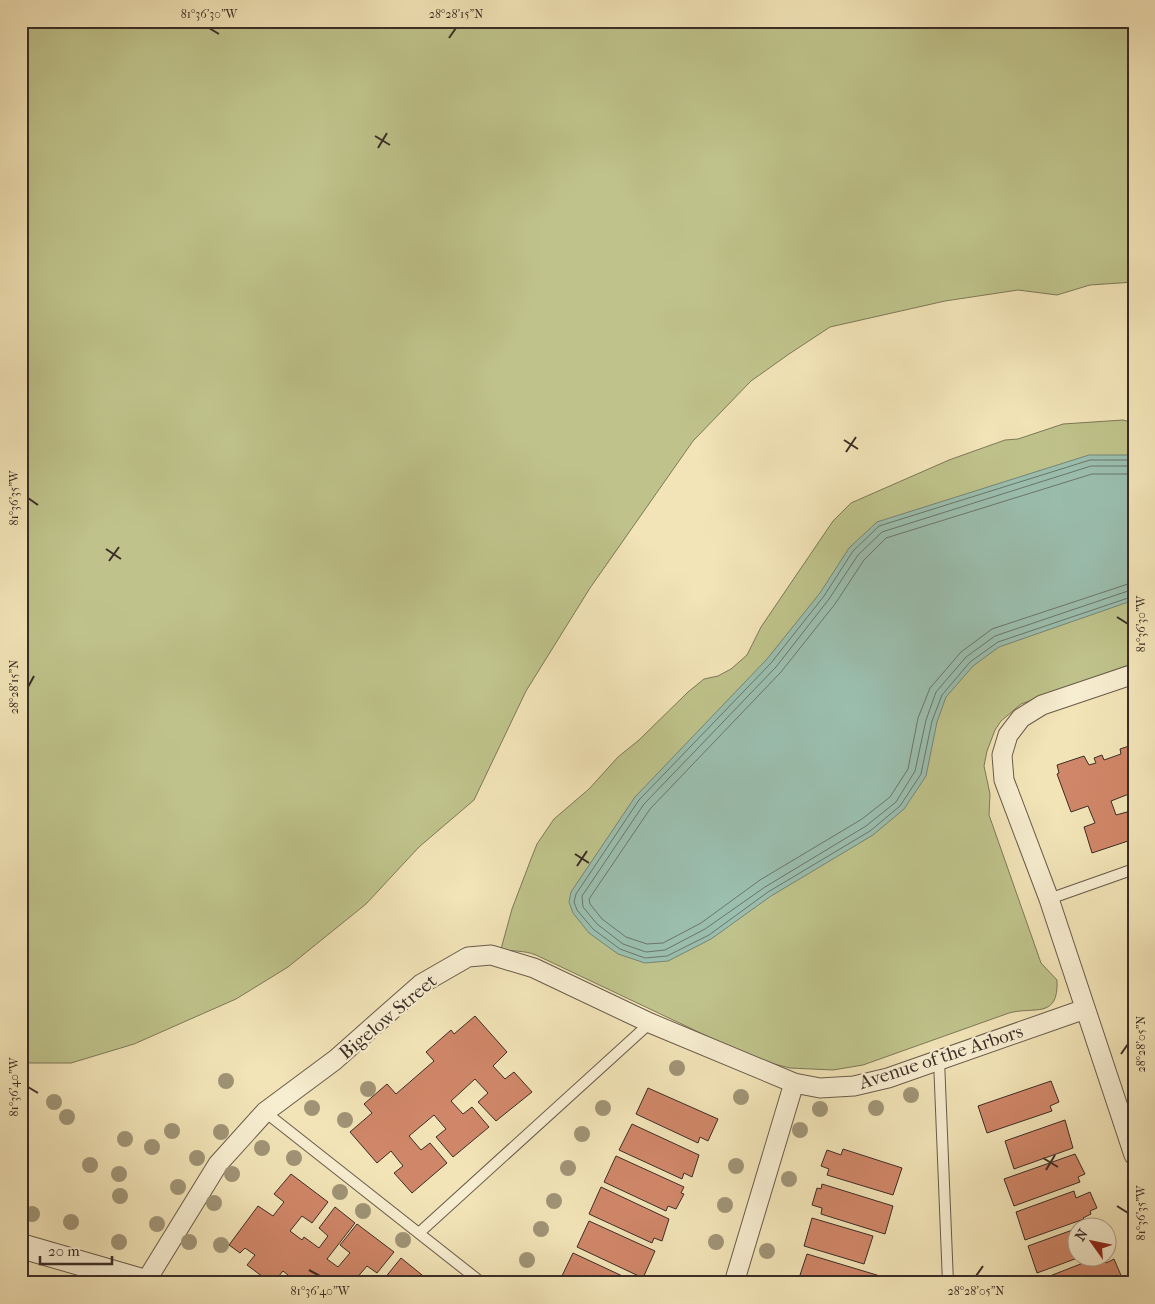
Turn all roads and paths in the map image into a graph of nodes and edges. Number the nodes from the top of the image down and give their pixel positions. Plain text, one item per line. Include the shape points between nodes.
1 (1134, 674) edge
2 (1134, 869) edge
3 (1049, 899) junction
4 (1084, 1009) junction
5 (650, 1023) junction
6 (939, 1060) junction
7 (794, 1083) junction
8 (266, 1112) junction
9 (1134, 1155) edge
10 (420, 1232) junction
11 (21, 1246) edge
12 (148, 1282) edge
13 (482, 1283) edge
14 (734, 1283) edge
15 (948, 1283) edge

1 - 3 street via 1042,705 1022,718 1008,735 1002,755 1004,780
2 - 3 lane
3 - 4 street
4 - 6 street, Avenue of the Arbors
4 - 9 street
5 - 7 street, Bigelow Street
5 - 8 street, Bigelow Street via 534,968 491,955 468,957 421,984 335,1060
5 - 10 lane
6 - 7 street, Avenue of the Arbors via 854,1086 820,1088
6 - 15 lane
7 - 14 street
8 - 10 lane
8 - 12 street, Bigelow Street via 218,1164
10 - 13 lane
11 - 12 street

